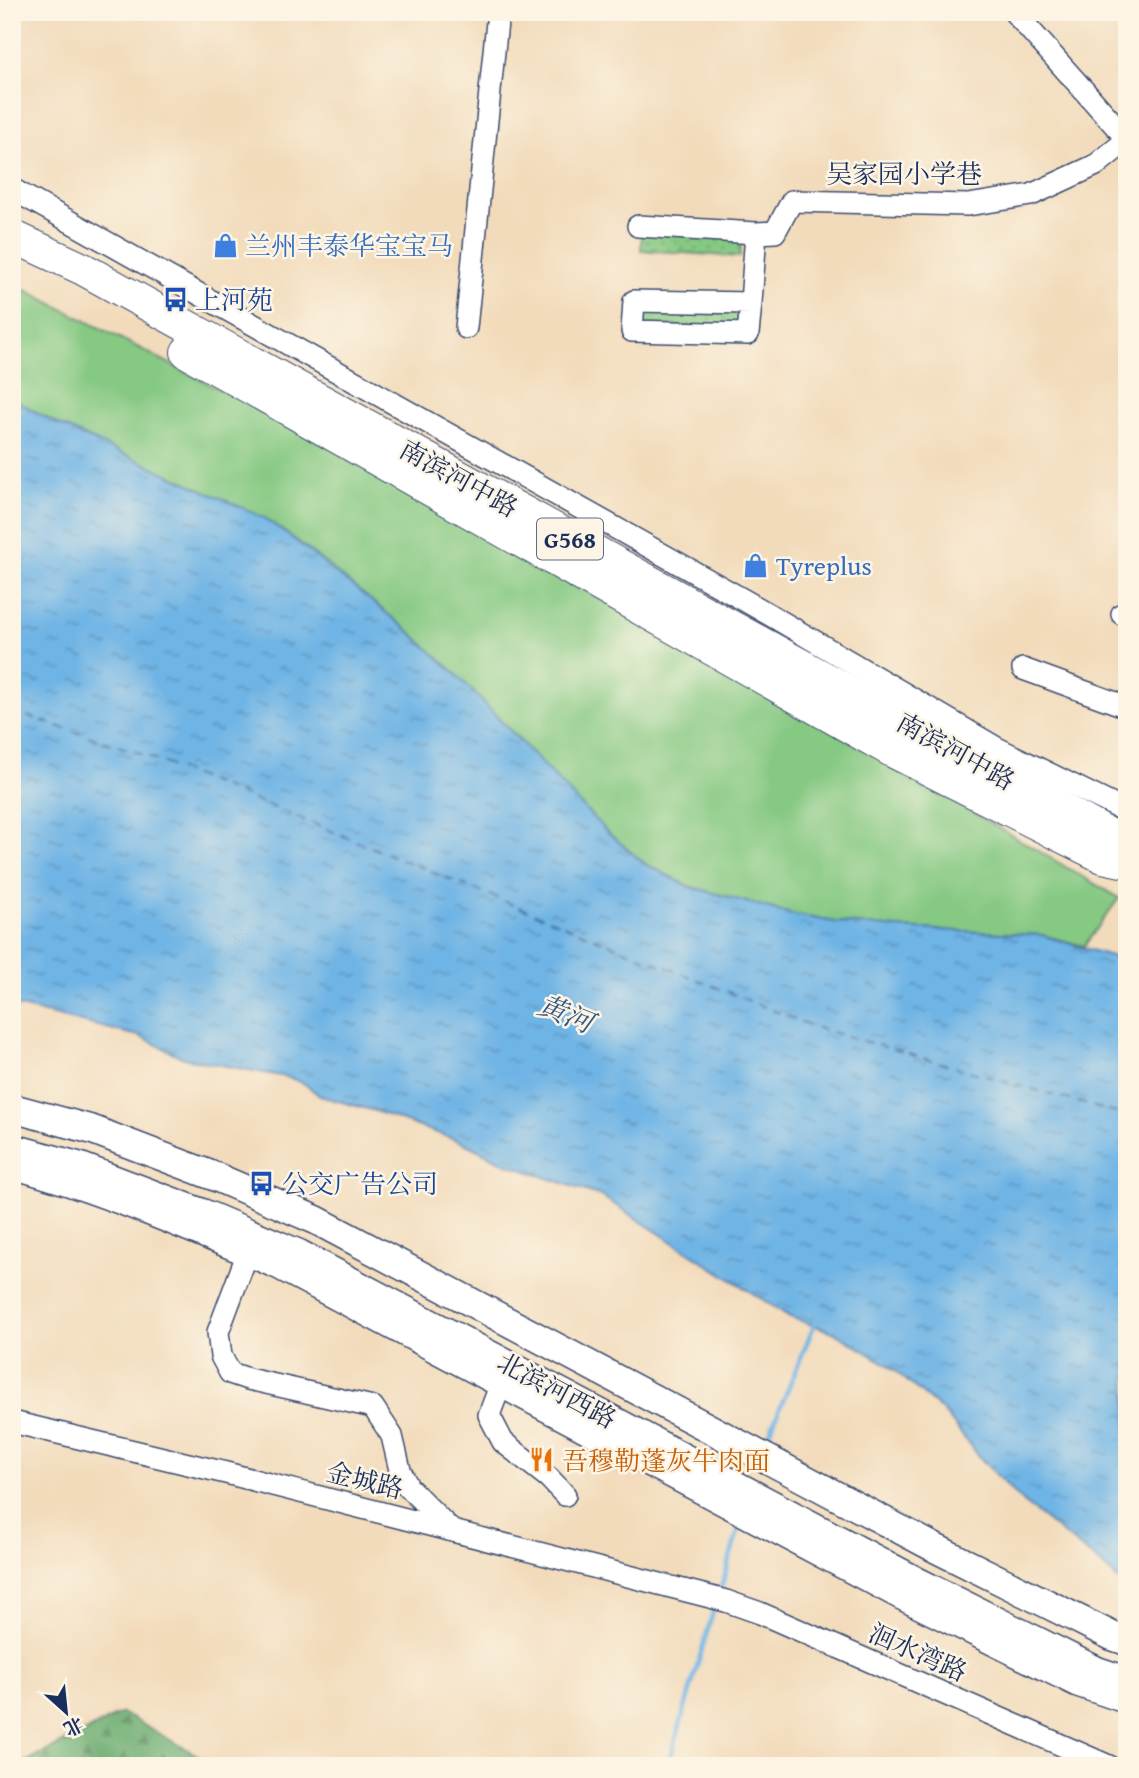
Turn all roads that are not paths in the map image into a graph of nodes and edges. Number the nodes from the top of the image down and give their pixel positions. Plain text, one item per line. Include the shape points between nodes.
1 (498, 12) edge
2 (1014, 12) edge
3 (1127, 140) edge
4 (12, 189) edge
5 (638, 226) dead end
6 (756, 233) junction
7 (12, 236) edge
8 (12, 260) edge
9 (751, 303) junction
10 (466, 328) dead end
11 (1023, 669) dead end
12 (1127, 707) edge
13 (1127, 812) edge
14 (1127, 840) edge
15 (1127, 862) edge
16 (12, 1108) edge
17 (12, 1148) edge
18 (12, 1168) edge
19 (250, 1245) junction
20 (500, 1386) junction
21 (12, 1422) edge
22 (565, 1495) dead end
23 (453, 1532) junction
24 (703, 1595) joint
25 (1127, 1641) edge
26 (1127, 1681) edge
27 (1127, 1703) edge
28 (1109, 1766) edge

1 - 10 street
2 - 3 street
3 - 6 street, 吴家园小学巷 via 1096,165 1031,195 968,205 792,201 775,232
4 - 13 street via 747,601 997,748
5 - 6 street
6 - 9 street
7 - 14 highway, 南滨河中路 / G568 via 83,269 1111,836
8 - 15 highway, 南滨河中路 / G568 via 196,356 892,751 1103,857
9 - 9 street via 748,334 632,331 634,301
11 - 12 street
16 - 25 main road, 北滨河西路 via 93,1130 316,1220 937,1549
17 - 19 main road, 北滨河西路 via 81,1167
18 - 19 street
19 - 20 street via 277,1268
19 - 23 street via 218,1332 221,1356 230,1373 373,1407 392,1436 408,1487
19 - 26 main road, 北滨河西路 via 312,1261 920,1583 1097,1671
20 - 22 street via 489,1415 503,1442
20 - 27 street via 897,1597 1077,1686
21 - 23 street, 金城路
23 - 24 street, 金城路
24 - 28 street, 洄水湾路 via 760,1613

